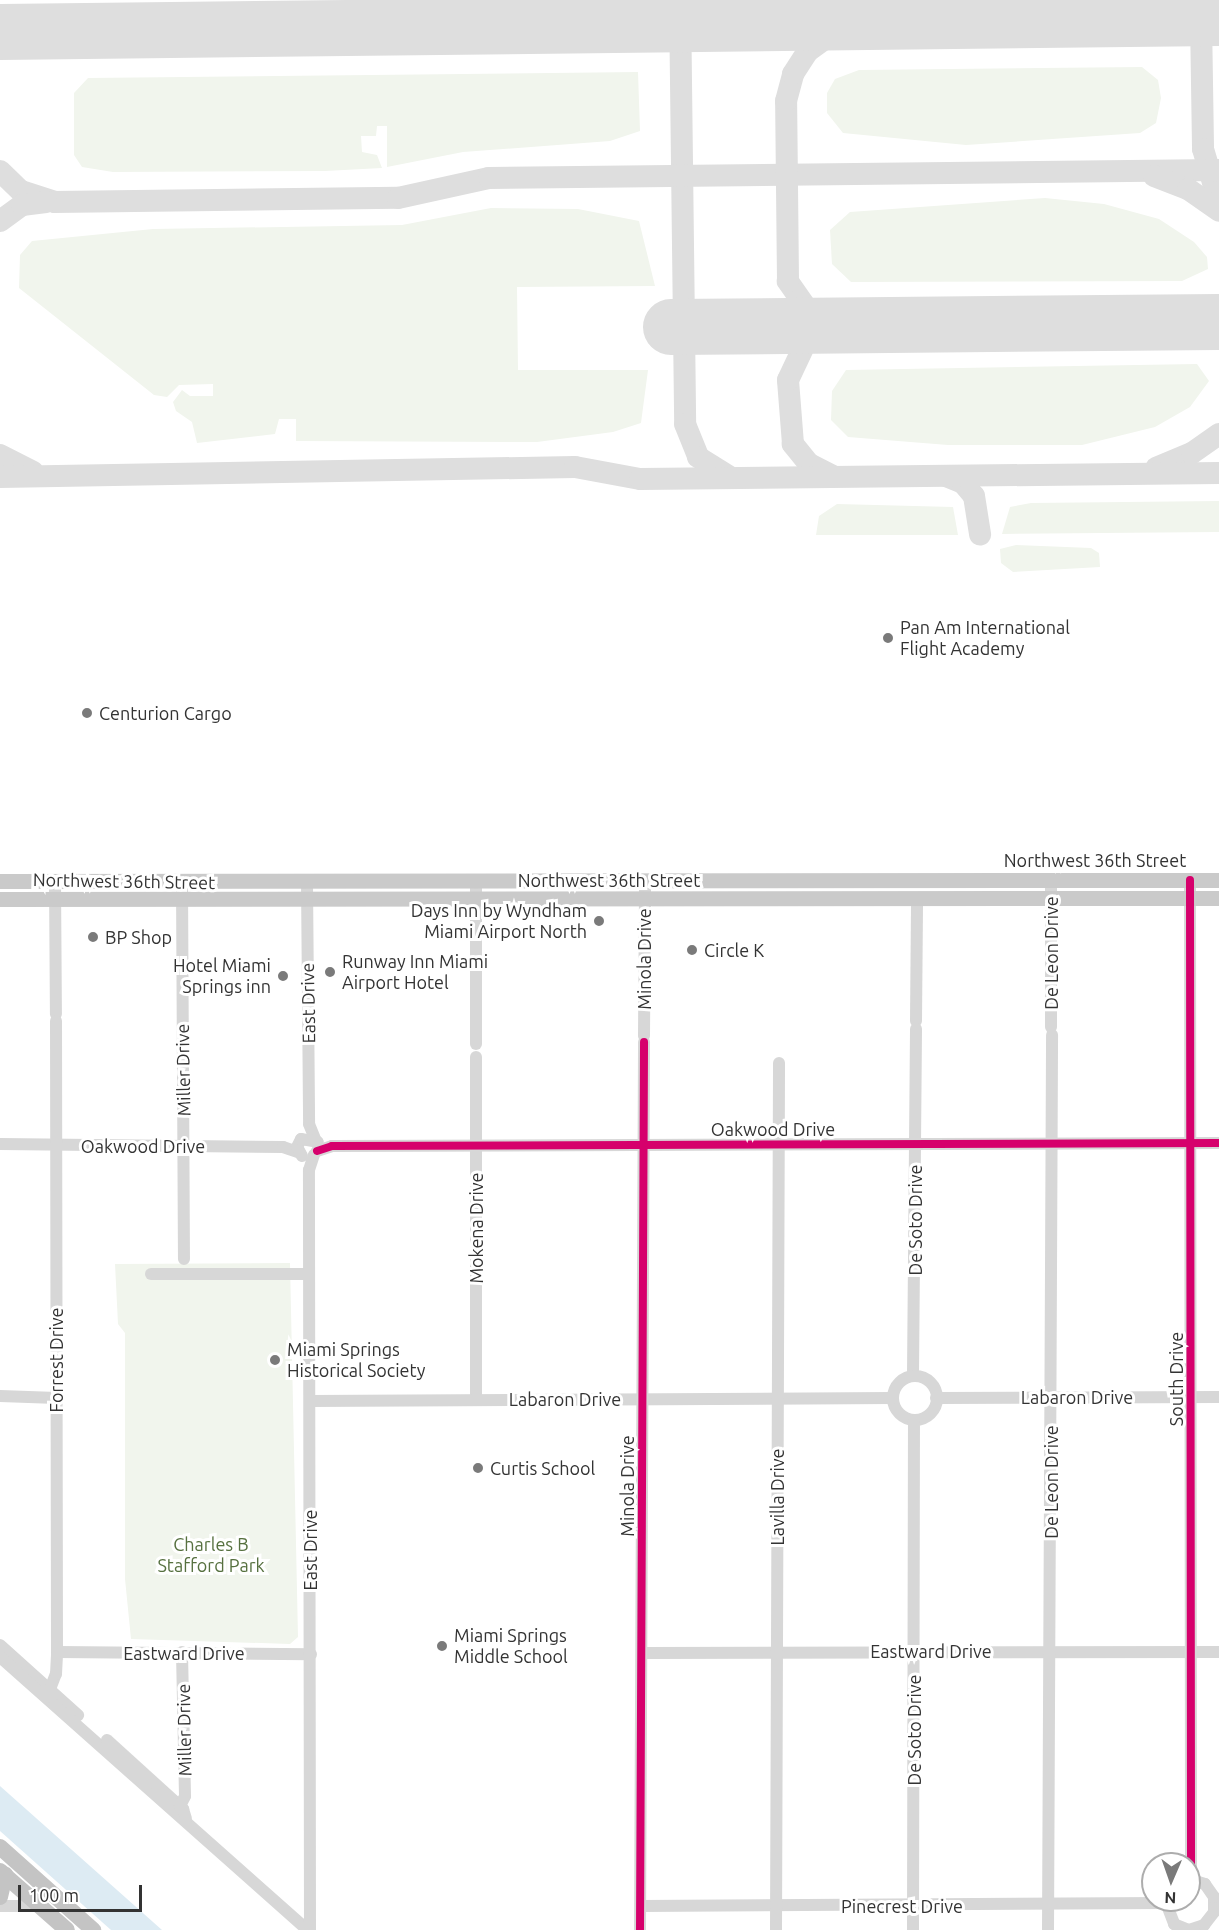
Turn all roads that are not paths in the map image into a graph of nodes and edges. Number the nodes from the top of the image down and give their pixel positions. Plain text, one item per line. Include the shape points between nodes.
1 (965, 880) junction
2 (1052, 880) junction
3 (1190, 880) junction
4 (1219, 880) edge
5 (0, 881) edge
6 (645, 881) junction
7 (808, 881) junction
8 (55, 882) junction
9 (182, 882) junction
10 (476, 882) junction
11 (307, 883) junction
12 (1052, 898) junction
13 (1191, 898) junction
14 (1219, 898) edge
15 (0, 899) edge
16 (55, 899) junction
17 (644, 899) junction
18 (809, 899) junction
19 (917, 899) junction
20 (476, 900) junction
21 (182, 901) junction
22 (307, 901) junction
23 (779, 1063) dead end
24 (915, 1143) junction
25 (1219, 1143) edge
26 (0, 1144) edge
27 (644, 1144) junction
28 (778, 1144) junction
29 (1051, 1144) junction
30 (1192, 1144) junction
31 (57, 1145) junction
32 (184, 1146) junction
33 (476, 1146) junction
34 (310, 1147) junction
35 (184, 1258) dead end
36 (151, 1274) dead end
37 (309, 1274) junction
38 (914, 1374) junction
39 (0, 1396) edge
40 (1051, 1397) junction
41 (1191, 1397) junction
42 (1219, 1397) edge
43 (57, 1398) junction
44 (893, 1398) junction
45 (936, 1398) junction
46 (476, 1399) junction
47 (642, 1399) junction
48 (778, 1399) junction
49 (310, 1401) junction
50 (914, 1421) junction
51 (0, 1645) edge
52 (914, 1651) junction
53 (57, 1652) junction
54 (182, 1652) junction
55 (777, 1652) junction
56 (1050, 1652) junction
57 (1191, 1652) junction
58 (1219, 1652) edge
59 (643, 1653) junction
60 (311, 1654) junction
61 (0, 1656) edge
62 (48, 1693) junction
63 (180, 1806) junction
64 (186, 1819) junction
65 (0, 1847) edge
66 (1190, 1852) edge
67 (3, 1873) edge
68 (1201, 1883) edge
69 (0, 1897) edge
70 (1141, 1902) edge
71 (1217, 1904) edge
72 (1048, 1905) junction
73 (0, 1906) edge
74 (40, 1906) junction
75 (641, 1906) junction
76 (914, 1906) junction
77 (776, 1907) junction
78 (1169, 1912) edge
79 (290, 1913) junction
80 (87, 1925) edge
81 (67, 1930) edge
82 (298, 1930) edge
83 (309, 1930) edge
84 (640, 1930) edge
85 (776, 1930) edge
86 (913, 1930) edge
87 (1048, 1930) edge
88 (1189, 1930) edge

1 - 2 main road, Northwest 36th Street
1 - 7 main road, Northwest 36th Street
1 - 19 main road via 952,888 924,890
2 - 3 main road, Northwest 36th Street
2 - 12 street, De Leon Drive
3 - 4 main road, Northwest 36th Street
3 - 13 street, South Drive
5 - 8 main road, Northwest 36th Street
6 - 7 main road, Northwest 36th Street
6 - 10 main road, Northwest 36th Street
6 - 17 street, Minola Drive
7 - 18 main road
8 - 9 main road, Northwest 36th Street
8 - 16 street, Forrest Drive
9 - 11 main road, Northwest 36th Street
9 - 21 street, Miller Drive
10 - 11 main road, Northwest 36th Street
10 - 20 street, Mokena Drive
11 - 22 street, East Drive
12 - 13 main road, Northwest 36th Street
12 - 19 main road, Northwest 36th Street
12 - 29 street, De Leon Drive
13 - 14 main road, Northwest 36th Street
13 - 30 street, South Drive
15 - 16 main road, Northwest 36th Street
16 - 21 main road, Northwest 36th Street
16 - 31 street, Forrest Drive
17 - 18 main road, Northwest 36th Street
17 - 20 main road, Northwest 36th Street
17 - 27 street, Minola Drive
18 - 19 main road, Northwest 36th Street
19 - 24 street, De Soto Drive
20 - 22 main road, Northwest 36th Street
20 - 33 street, Mokena Drive
21 - 22 main road, Northwest 36th Street
21 - 32 street, Miller Drive
22 - 34 street, East Drive
23 - 28 street, Lavilla Drive
24 - 28 street, Oakwood Drive
24 - 29 street, Oakwood Drive
24 - 38 street, De Soto Drive
25 - 30 street, Oakwood Drive
26 - 31 street, Oakwood Drive
27 - 28 street, Oakwood Drive
27 - 33 street, Oakwood Drive
27 - 47 street, Minola Drive
28 - 48 street, Lavilla Drive
29 - 30 street, Oakwood Drive
29 - 40 street, De Leon Drive
30 - 41 street, South Drive
31 - 32 street, Oakwood Drive
31 - 43 street, Forrest Drive
32 - 34 street, Oakwood Drive
32 - 35 street, Miller Drive
33 - 34 street, Oakwood Drive
33 - 46 street, Mokena Drive
34 - 37 street, East Drive
36 - 37 street
37 - 49 street, East Drive
38 - 44 street via 901,1380
38 - 45 street via 930,1381
39 - 43 street
40 - 41 street, Labaron Drive
40 - 45 street, Labaron Drive
40 - 56 street, De Leon Drive
41 - 42 street, Labaron Drive
41 - 57 street, South Drive
43 - 53 street, Forrest Drive
44 - 48 street, Labaron Drive
44 - 50 street via 899,1414
45 - 50 street via 930,1413
46 - 47 street, Labaron Drive
46 - 49 street, Labaron Drive
47 - 48 street, Labaron Drive
47 - 59 street, Minola Drive
48 - 55 street, Lavilla Drive
49 - 60 street, East Drive
50 - 52 street, De Soto Drive
51 - 62 street
52 - 55 street, Eastward Drive
52 - 56 street, Eastward Drive
52 - 76 street, De Soto Drive
53 - 54 street, Eastward Drive
53 - 62 street, Forrest Drive
54 - 60 street, Eastward Drive
54 - 63 street, Miller Drive via 185,1796
55 - 59 street, Eastward Drive
55 - 77 street, Lavilla Drive
56 - 57 street, Eastward Drive
56 - 72 street, De Leon Drive
57 - 58 street, Eastward Drive
57 - 66 street, South Drive
59 - 75 street, Minola Drive
60 - 83 street, East Drive
61 - 62 street
62 - 63 street
62 - 64 street via 176,1815
63 - 64 street
64 - 79 street
65 - 80 highway
67 - 69 highway
67 - 74 highway
68 - 71 street
70 - 72 street, Pinecrest Drive
71 - 88 street via 1210,1919
72 - 76 street, Pinecrest Drive
72 - 87 street, De Leon Drive
73 - 74 street
74 - 80 highway
74 - 81 highway
75 - 77 street, Pinecrest Drive
75 - 84 street, Minola Drive
76 - 77 street, Pinecrest Drive
76 - 86 street, De Soto Drive
77 - 85 street, Lavilla Drive
78 - 88 street via 1174,1924
79 - 82 street
79 - 83 street

